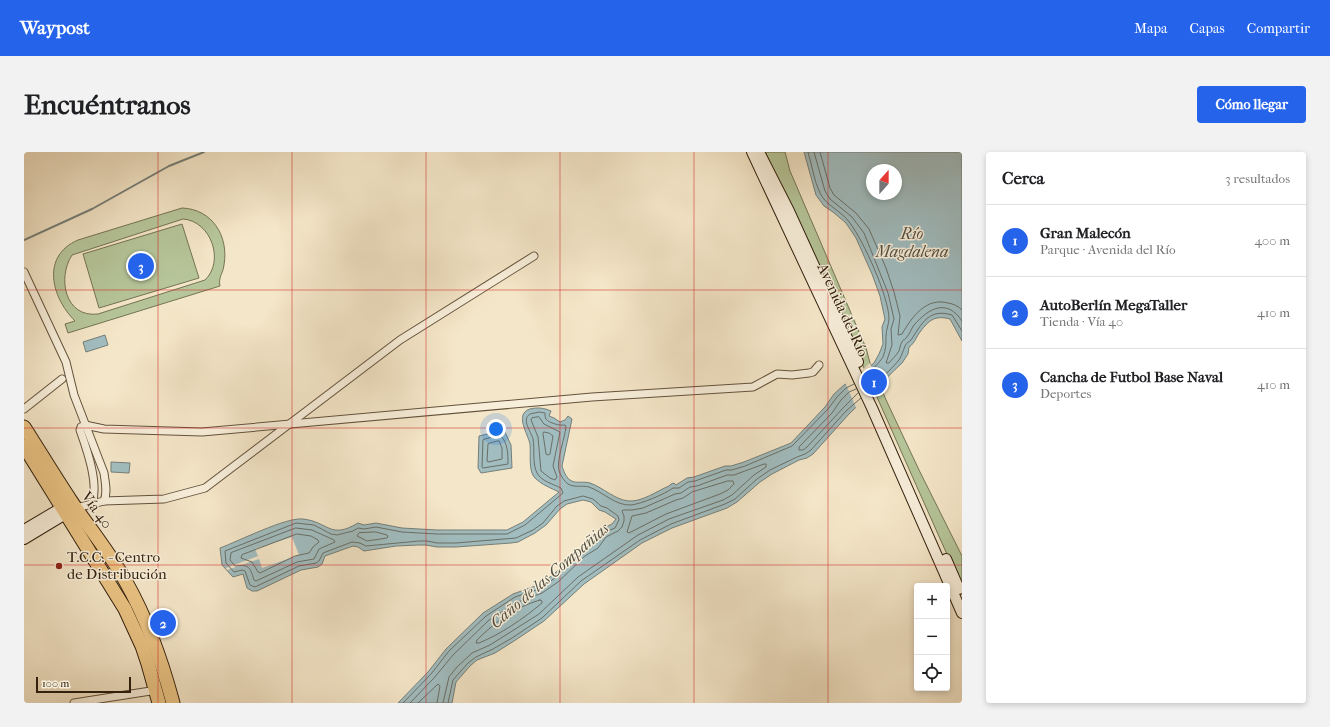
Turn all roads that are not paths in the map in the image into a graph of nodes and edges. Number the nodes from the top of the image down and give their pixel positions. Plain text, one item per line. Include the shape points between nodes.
1 (752, 152) edge
2 (759, 152) edge
3 (534, 256) dead end
4 (24, 272) edge
5 (819, 365) dead end
6 (857, 368) junction
7 (62, 379) dead end
8 (875, 407) junction
9 (24, 409) edge
10 (85, 425) junction
11 (288, 425) junction
12 (24, 427) edge
13 (24, 446) edge
14 (104, 501) junction
15 (92, 504) junction
16 (69, 507) junction
17 (24, 530) edge
18 (24, 539) edge
19 (962, 596) edge
20 (962, 613) edge
21 (169, 688) junction
22 (155, 690) junction
23 (74, 703) edge
24 (159, 703) edge
25 (173, 703) edge

1 - 6 main road, Avenida del Río
2 - 6 main road, Avenida del Río via 789,211
3 - 11 street via 400,340
4 - 10 street via 66,362
5 - 11 street via 813,372 777,374 753,387 592,397
6 - 8 main road, Avenida del Río
7 - 9 street
8 - 19 main road, Avenida del Río
8 - 20 main road, Avenida del Río
10 - 11 street via 104,429 193,432
10 - 14 street via 104,473
10 - 15 street via 80,430 93,473 95,493
11 - 14 street via 205,488 164,499
12 - 16 highway, Vía 40
13 - 16 highway, Vía 40
14 - 15 street
15 - 16 street
16 - 17 main road
16 - 18 main road
16 - 21 highway, Vía 40 via 126,582 146,624
16 - 22 highway, Vía 40 via 125,608 142,646
21 - 22 street
21 - 25 highway, Vía 40
22 - 23 street
22 - 24 highway, Vía 40

